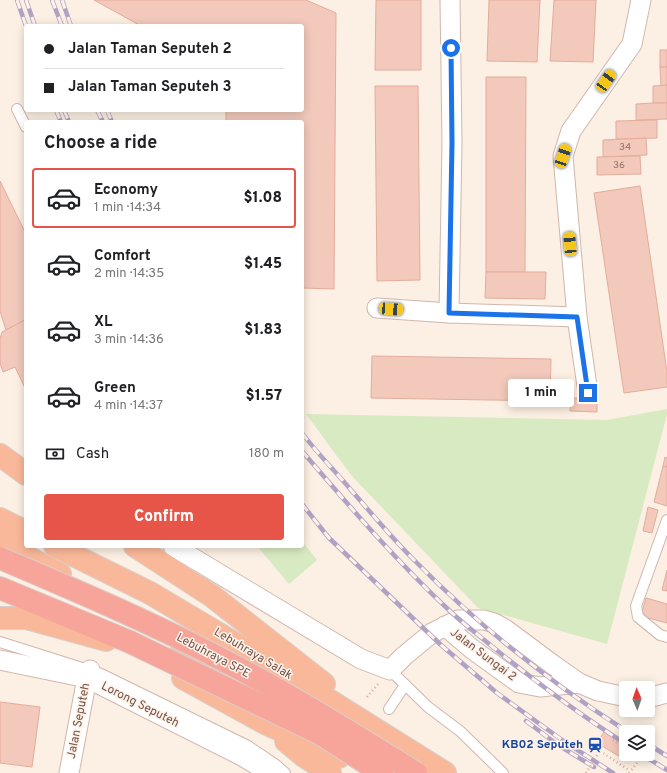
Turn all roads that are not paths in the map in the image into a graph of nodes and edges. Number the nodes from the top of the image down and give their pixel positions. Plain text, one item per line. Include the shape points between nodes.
1 (450, 0) edge
2 (640, 0) edge
3 (17, 109) dead end
4 (24, 123) edge
5 (377, 308) dead end
6 (449, 313) junction
7 (577, 317) junction
8 (588, 393) dead end
9 (0, 455) edge
10 (24, 473) edge
11 (0, 519) edge
12 (667, 520) edge
13 (24, 531) edge
14 (0, 543) edge
15 (59, 548) edge
16 (138, 548) edge
17 (176, 548) edge
18 (0, 558) edge
19 (0, 589) edge
20 (0, 618) edge
21 (445, 626) junction
22 (667, 637) edge
23 (0, 642) edge
24 (121, 644) junction
25 (11, 657) edge
26 (390, 670) junction
27 (88, 674) junction
28 (579, 683) junction
29 (405, 685) junction
30 (667, 693) edge
31 (619, 696) edge
32 (655, 696) edge
33 (389, 709) dead end
34 (415, 763) edge
35 (334, 765) edge
36 (69, 773) edge
37 (270, 773) edge
38 (285, 773) edge
39 (364, 773) edge
40 (382, 773) edge
41 (445, 773) edge
42 (503, 773) edge

1 - 6 street via 452,143
2 - 7 street via 632,44 571,131 563,156
3 - 4 lane
5 - 6 street
6 - 7 street
7 - 8 street
9 - 10 highway
11 - 13 highway
12 - 22 lane via 636,606 638,617 660,635
14 - 35 highway via 76,582 191,653
15 - 34 highway, Lebuhraya Salak via 150,593 303,684
16 - 34 highway via 212,596
17 - 26 street via 361,659
18 - 34 highway, Lebuhraya SPE, bridge via 134,616 224,660 332,721
19 - 24 highway via 70,618
19 - 40 highway, Lebuhraya SPE, bridge via 130,642 319,733
20 - 24 highway via 26,618
21 - 26 street via 432,632
21 - 28 street, Jalan Sungai 2 via 519,683 540,687
21 - 28 street, Jalan Sungai 2 via 458,620 484,620 494,623 505,628
23 - 25 lane
24 - 35 highway via 265,723
25 - 27 street, Lorong Seputeh
26 - 29 lane
27 - 36 street, Jalan Seputeh
27 - 37 street, Lorong Seputeh
27 - 38 lane via 101,674 248,746
28 - 31 street, Jalan Sungai 2
29 - 33 lane
29 - 42 lane via 428,707 460,731
30 - 32 street
34 - 41 highway, Lebuhraya Salak
35 - 39 highway

